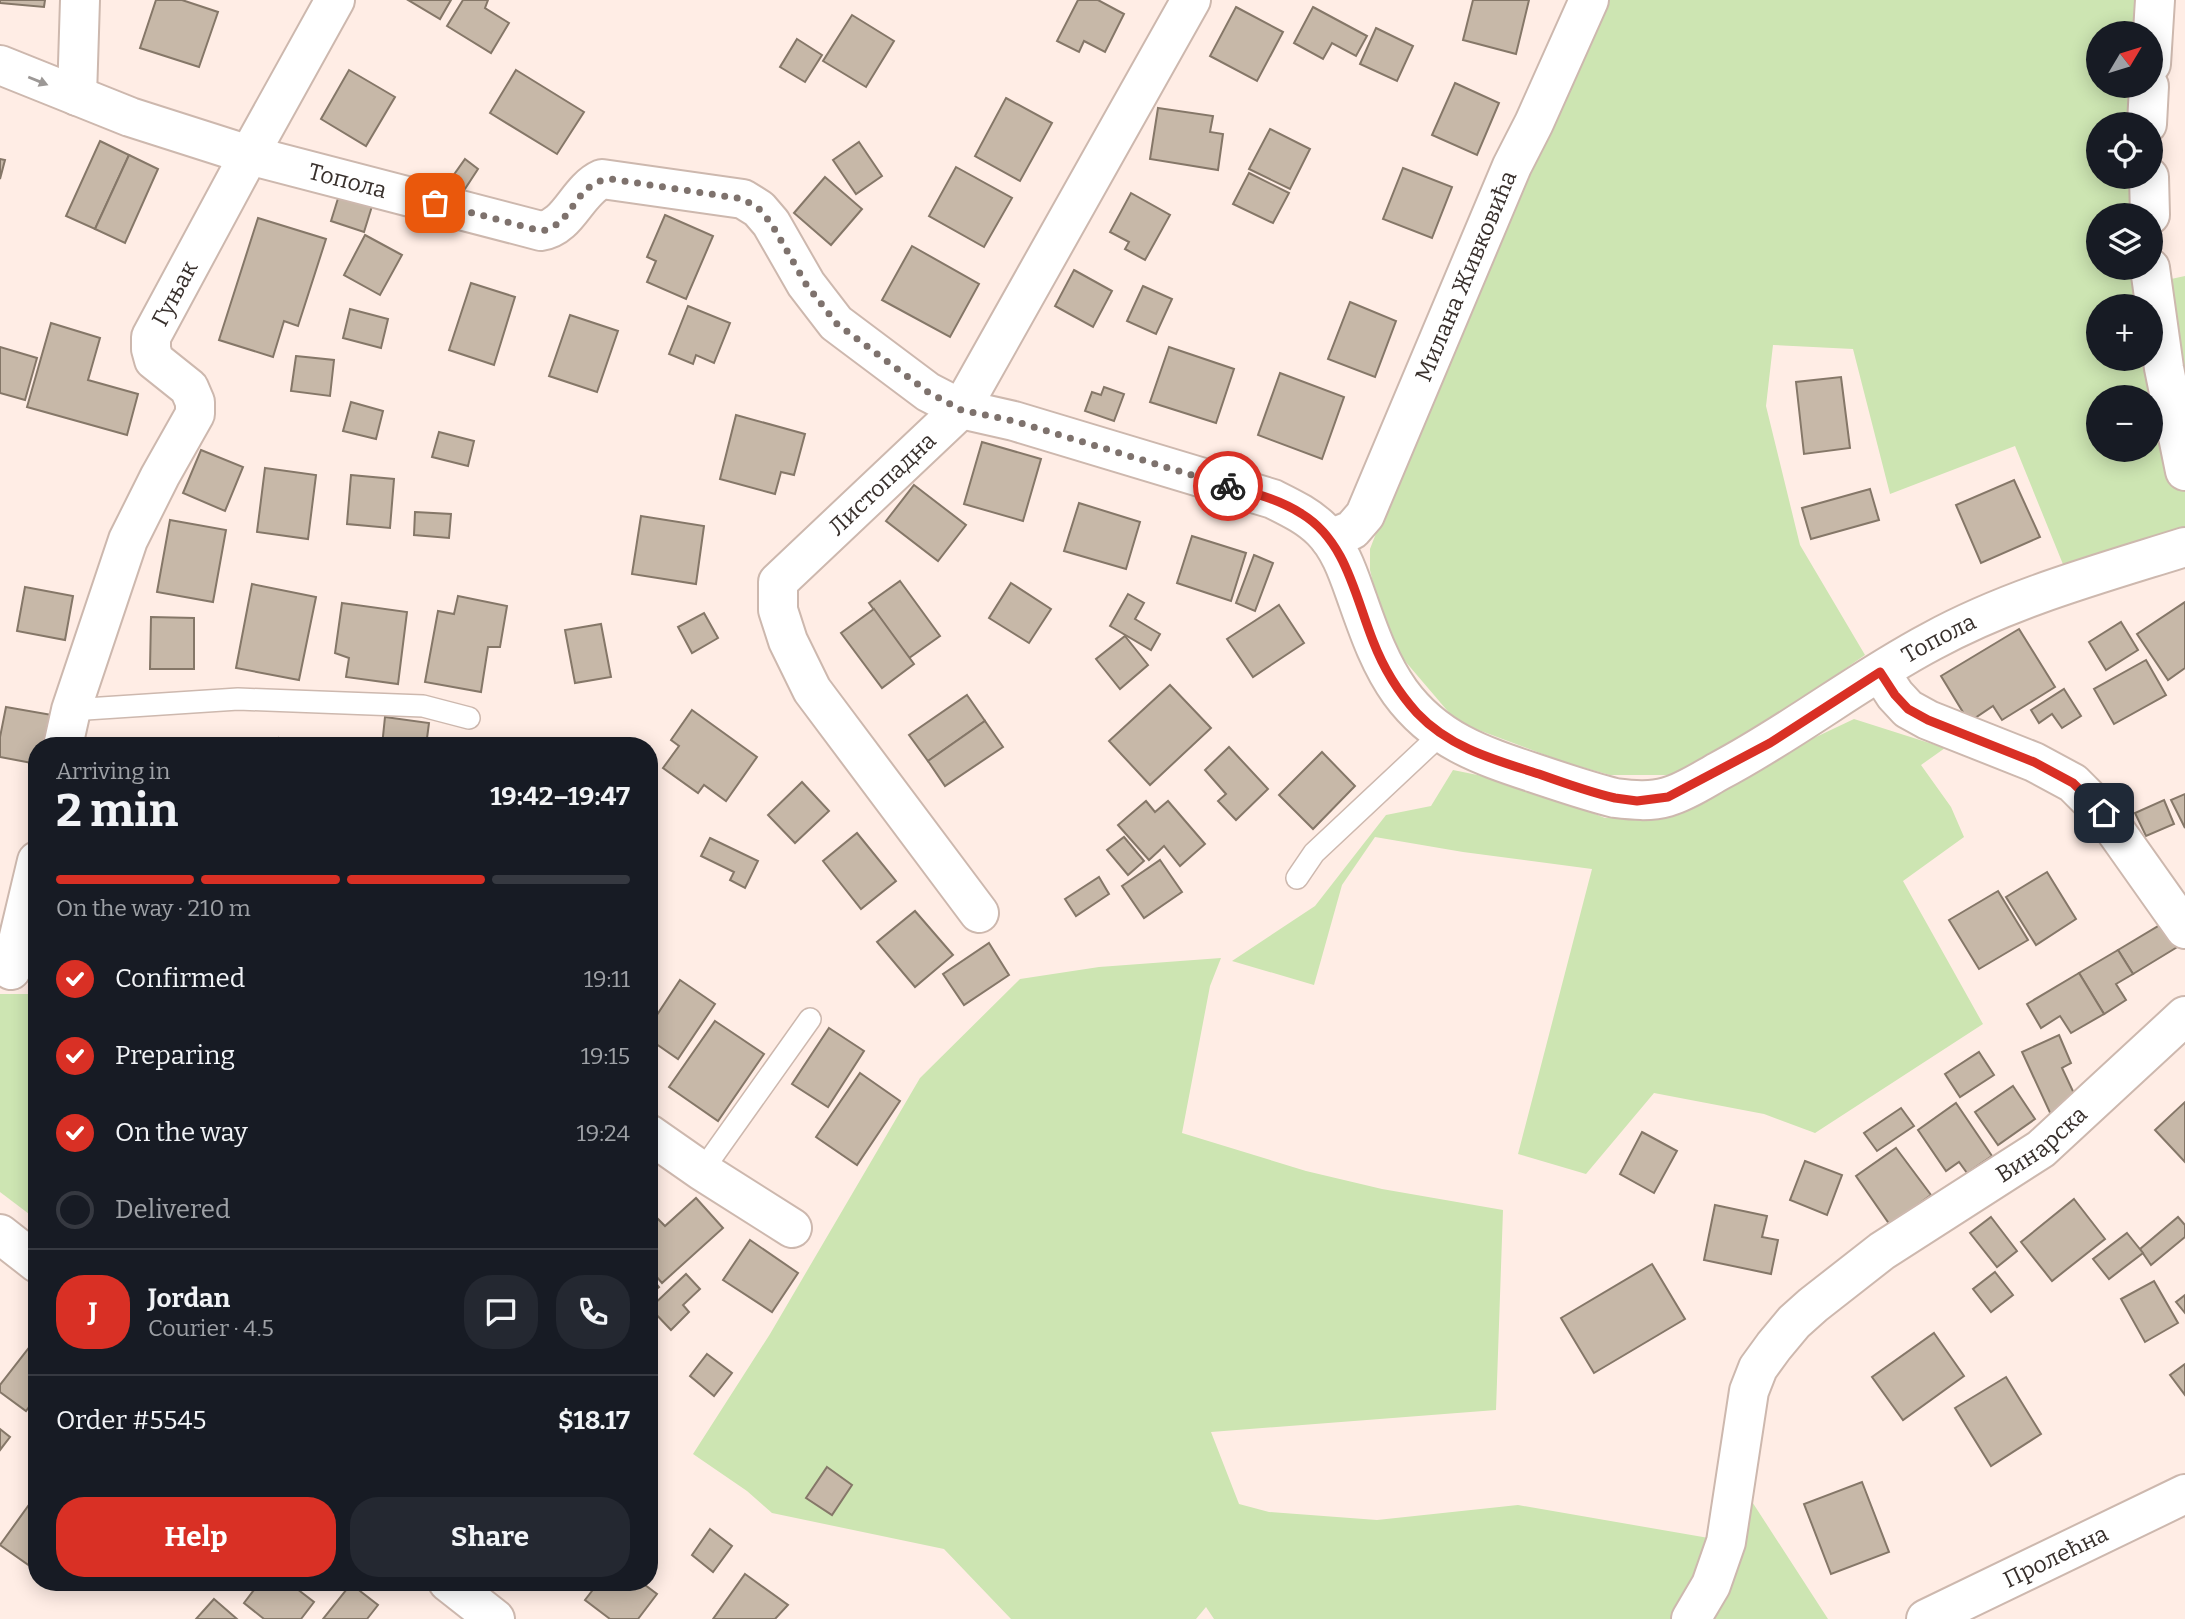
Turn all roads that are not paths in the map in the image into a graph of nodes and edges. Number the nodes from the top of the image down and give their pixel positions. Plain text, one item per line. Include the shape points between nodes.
1 (80, 0) edge
2 (335, 0) edge
3 (1191, 0) edge
4 (1590, 0) edge
5 (2155, 0) edge
6 (2154, 21) edge
7 (0, 65) edge
8 (77, 96) junction
9 (249, 155) junction
10 (2152, 280) edge
11 (961, 410) junction
12 (2185, 471) edge
13 (1330, 539) junction
14 (2185, 547) edge
15 (1880, 672) junction
16 (469, 718) dead end
17 (67, 728) edge
18 (1441, 734) junction
19 (1297, 878) dead end
20 (28, 908) edge
21 (979, 912) dead end
22 (2185, 929) edge
23 (16, 970) edge
24 (2185, 1016) edge
25 (810, 1019) dead end
26 (658, 1140) edge
27 (702, 1171) junction
28 (792, 1228) dead end
29 (0, 1234) edge
30 (28, 1256) edge
31 (2185, 1494) edge
32 (459, 1591) edge
33 (495, 1619) edge
34 (1691, 1619) edge
35 (1926, 1619) edge

1 - 8 street
2 - 9 street, Гуњак
3 - 11 street, Листопадна
4 - 13 street, Милана Живковића via 1511,166 1365,515 1352,530
5 - 6 street
7 -> 8 street, Топола
8 - 9 street, Топола
9 - 11 street, Топола via 541,231 556,226 584,191 602,179 743,199 771,223 806,284 836,323 928,392
9 - 17 street, Гуњак via 151,337 154,360 189,388 195,414 128,540
10 - 12 street
11 - 13 street, Топола via 1014,421 1273,499 1303,514
11 - 21 street, Листопадна via 778,582 778,610 812,690
13 - 18 street, Топола via 1387,671 1418,714
14 - 15 street, Топола via 2032,596 1931,641
15 - 18 street, Топола via 1742,759 1668,797 1637,801 1590,792 1483,756
15 - 22 street via 1908,709 2073,783 2104,813
16 - 17 lane via 422,706 238,699
18 - 19 lane via 1314,853
20 - 23 street
24 - 34 street, Винарска via 2040,1149 1882,1251 1794,1322 1758,1368 1749,1391 1726,1542
25 - 27 lane
26 - 27 street
27 - 28 street
29 - 30 street
31 - 35 street, Пролећна
32 - 33 street

